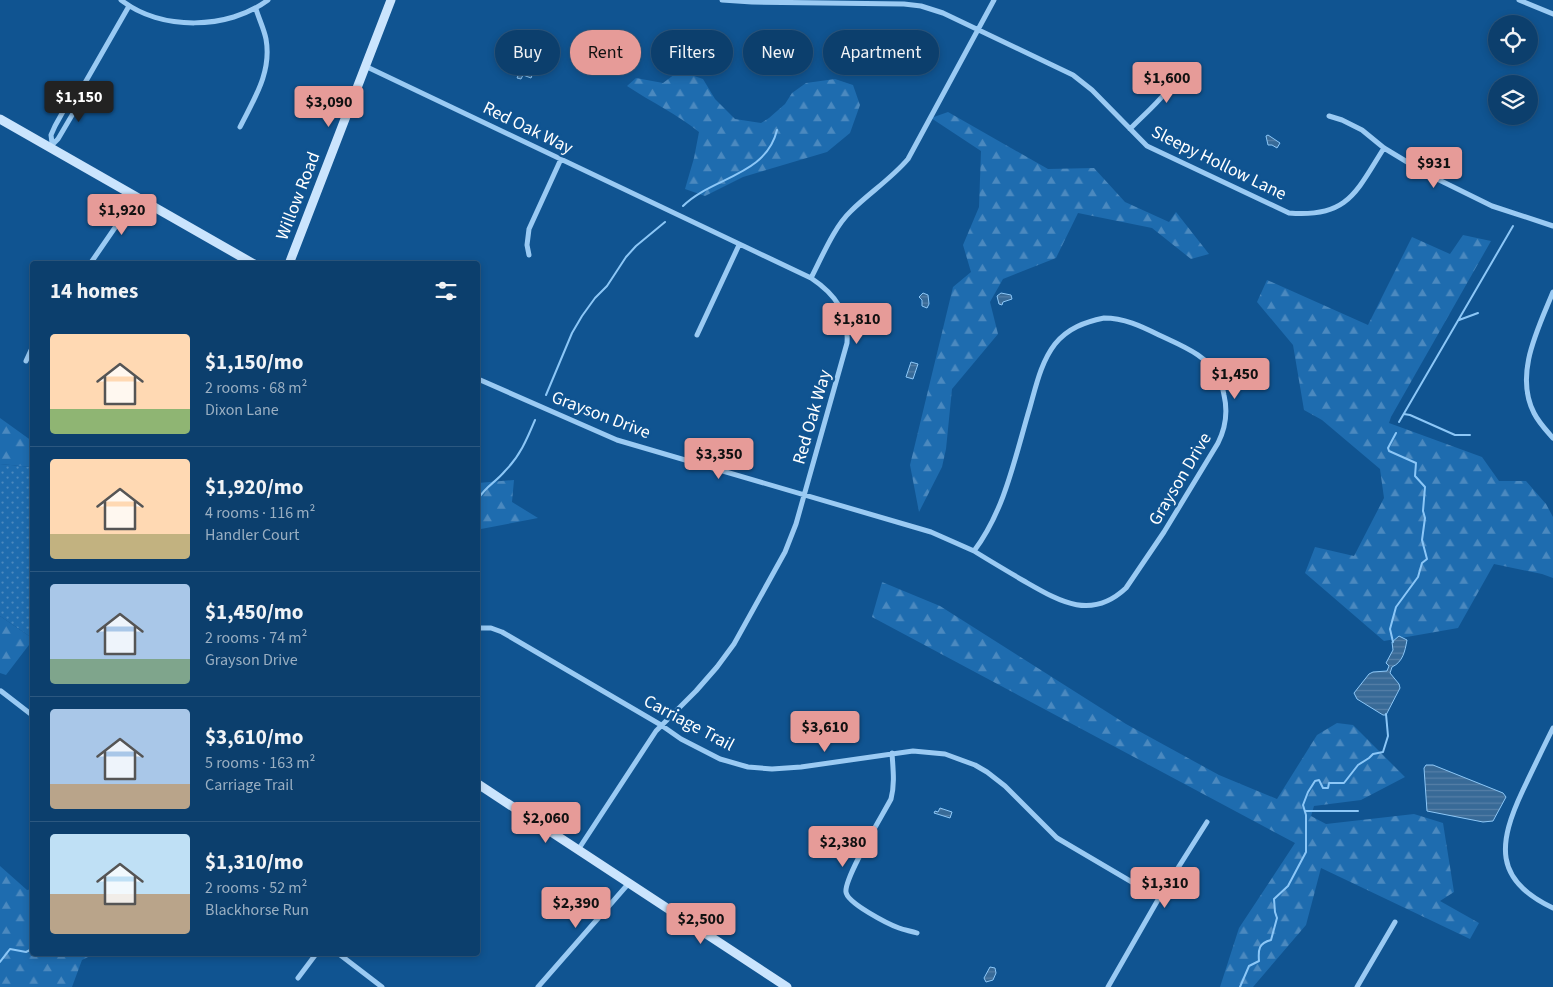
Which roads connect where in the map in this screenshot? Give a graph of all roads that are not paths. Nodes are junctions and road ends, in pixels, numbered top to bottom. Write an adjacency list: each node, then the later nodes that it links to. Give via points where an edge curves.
1 (121, 0): 8 (street)
2 (268, 0): 9 (street)
3 (391, 0): 12 (street, Willow Road)
4 (722, 0): 7 (street, Sleepy Hollow Lane)
5 (994, 0): 11 (street)
6 (1519, 0): 10 (street)
7 (826, 1): 11 (street, Sleepy Hollow Lane, via 921,6)
8 (129, 6): 9 (street, via 158,18 185,22 235,17); 14 (street)
9 (256, 9): 17 (street, via 267,40 267,63 263,82)
10 (1553, 14)
11 (979, 30): 18 (street, Sleepy Hollow Lane, via 1073,75); 29 (street, via 908,159 840,224)
12 (365, 66): 21 (street, Red Oak Way); 28 (street, Willow Road)
13 (1179, 66): 18 (street, via 1171,86)
14 (82, 88): 19 (street, via 78,105); 19 (street, via 62,113 51,135)
15 (1329, 116): 20 (street, via 1362,130)
16 (0, 119): 19 (street)
17 (240, 127)
18 (1130, 129): 20 (street, Sleepy Hollow Lane, via 1156,150 1289,213 1322,213 1345,203 1355,194)
19 (51, 145): 22 (street)
20 (1384, 148): 23 (street, via 1427,174 1492,206)
21 (561, 159): 24 (street, Red Oak Way); 25 (street, via 529,229)
22 (136, 197): 26 (street); 27 (street)
23 (1553, 226)
24 (739, 245): 29 (street, Red Oak Way); 31 (street)
25 (529, 255)
26 (92, 261)
27 (249, 261)
28 (290, 261)
29 (811, 278): 36 (street, Red Oak Way, via 838,302 848,336)
30 (1553, 292): 35 (street, via 1530,352 1526,379 1534,414)
31 (697, 334)
32 (30, 352): 33 (street)
33 (26, 361)
34 (480, 380): 36 (street, Grayson Drive, via 617,440)
35 (1553, 438)
36 (804, 494): 37 (street, Grayson Drive, via 932,532); 41 (street, Red Oak Way, via 785,552 734,644 718,667)
37 (974, 551): 37 (street, Grayson Drive, via 1066,603 1100,604 1120,593 1164,532 1222,435 1226,405 1220,380 1214,371 1192,351 1132,322 1104,318 1065,334 1040,373 1004,496)
38 (480, 628): 41 (street, Carriage Trail, via 502,632)
39 (1, 691): 40 (street)
40 (30, 713)
41 (661, 724): 43 (street, Carriage Trail, via 720,759 748,767 801,767); 46 (street, Red Oak Way)
42 (1553, 728): 49 (street, via 1512,813 1505,852 1516,882)
43 (892, 753): 48 (street, Carriage Trail, via 935,752 976,765 1005,786 1057,838); 51 (street, via 894,790 891,800 853,870 846,892 850,900 884,922)
44 (480, 785): 46 (street)
45 (1207, 822): 48 (street)
46 (578, 850): 47 (street)
47 (628, 883): 56 (street); 57 (street)
48 (1160, 898): 58 (street)
49 (1553, 908)
50 (1395, 922): 59 (street)
51 (917, 933)
52 (314, 956): 54 (street)
53 (342, 956): 55 (street)
54 (298, 978)
55 (382, 987)
56 (538, 987)
57 (787, 987)
58 (1108, 987)
59 (1357, 987)

